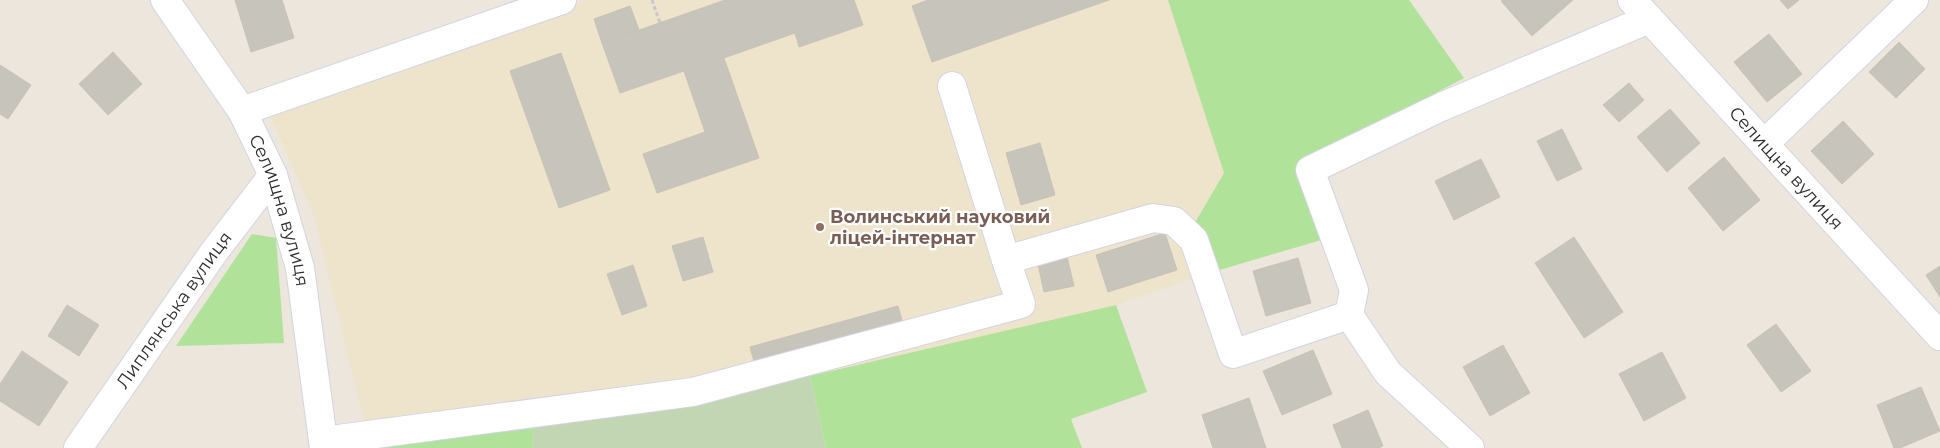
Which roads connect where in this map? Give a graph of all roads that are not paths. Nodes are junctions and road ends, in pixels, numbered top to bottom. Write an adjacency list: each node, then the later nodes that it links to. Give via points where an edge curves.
1 (165, 0): 6 (street, Селищна вулиця)
2 (562, 0): 6 (street)
3 (1914, 0): 7 (street)
4 (1640, 9): 7 (street, Селищна вулиця); 10 (street, via 1310,170 1354,290)
5 (952, 86): 9 (street)
6 (242, 111): 8 (street, Селищна вулиця)
7 (1764, 144): 11 (street, Селищна вулиця)
8 (273, 175): 12 (street, Селищна вулиця, via 300,268); 13 (street, Липлянська вулиця, via 214,252)
9 (1006, 260): 10 (street, via 1153,218 1174,221 1194,240 1233,354); 12 (street, via 1021,304 693,392)
10 (1349, 315): 14 (street, via 1388,373)
11 (1940, 336)
12 (323, 444)
13 (78, 448)
14 (1470, 448)

